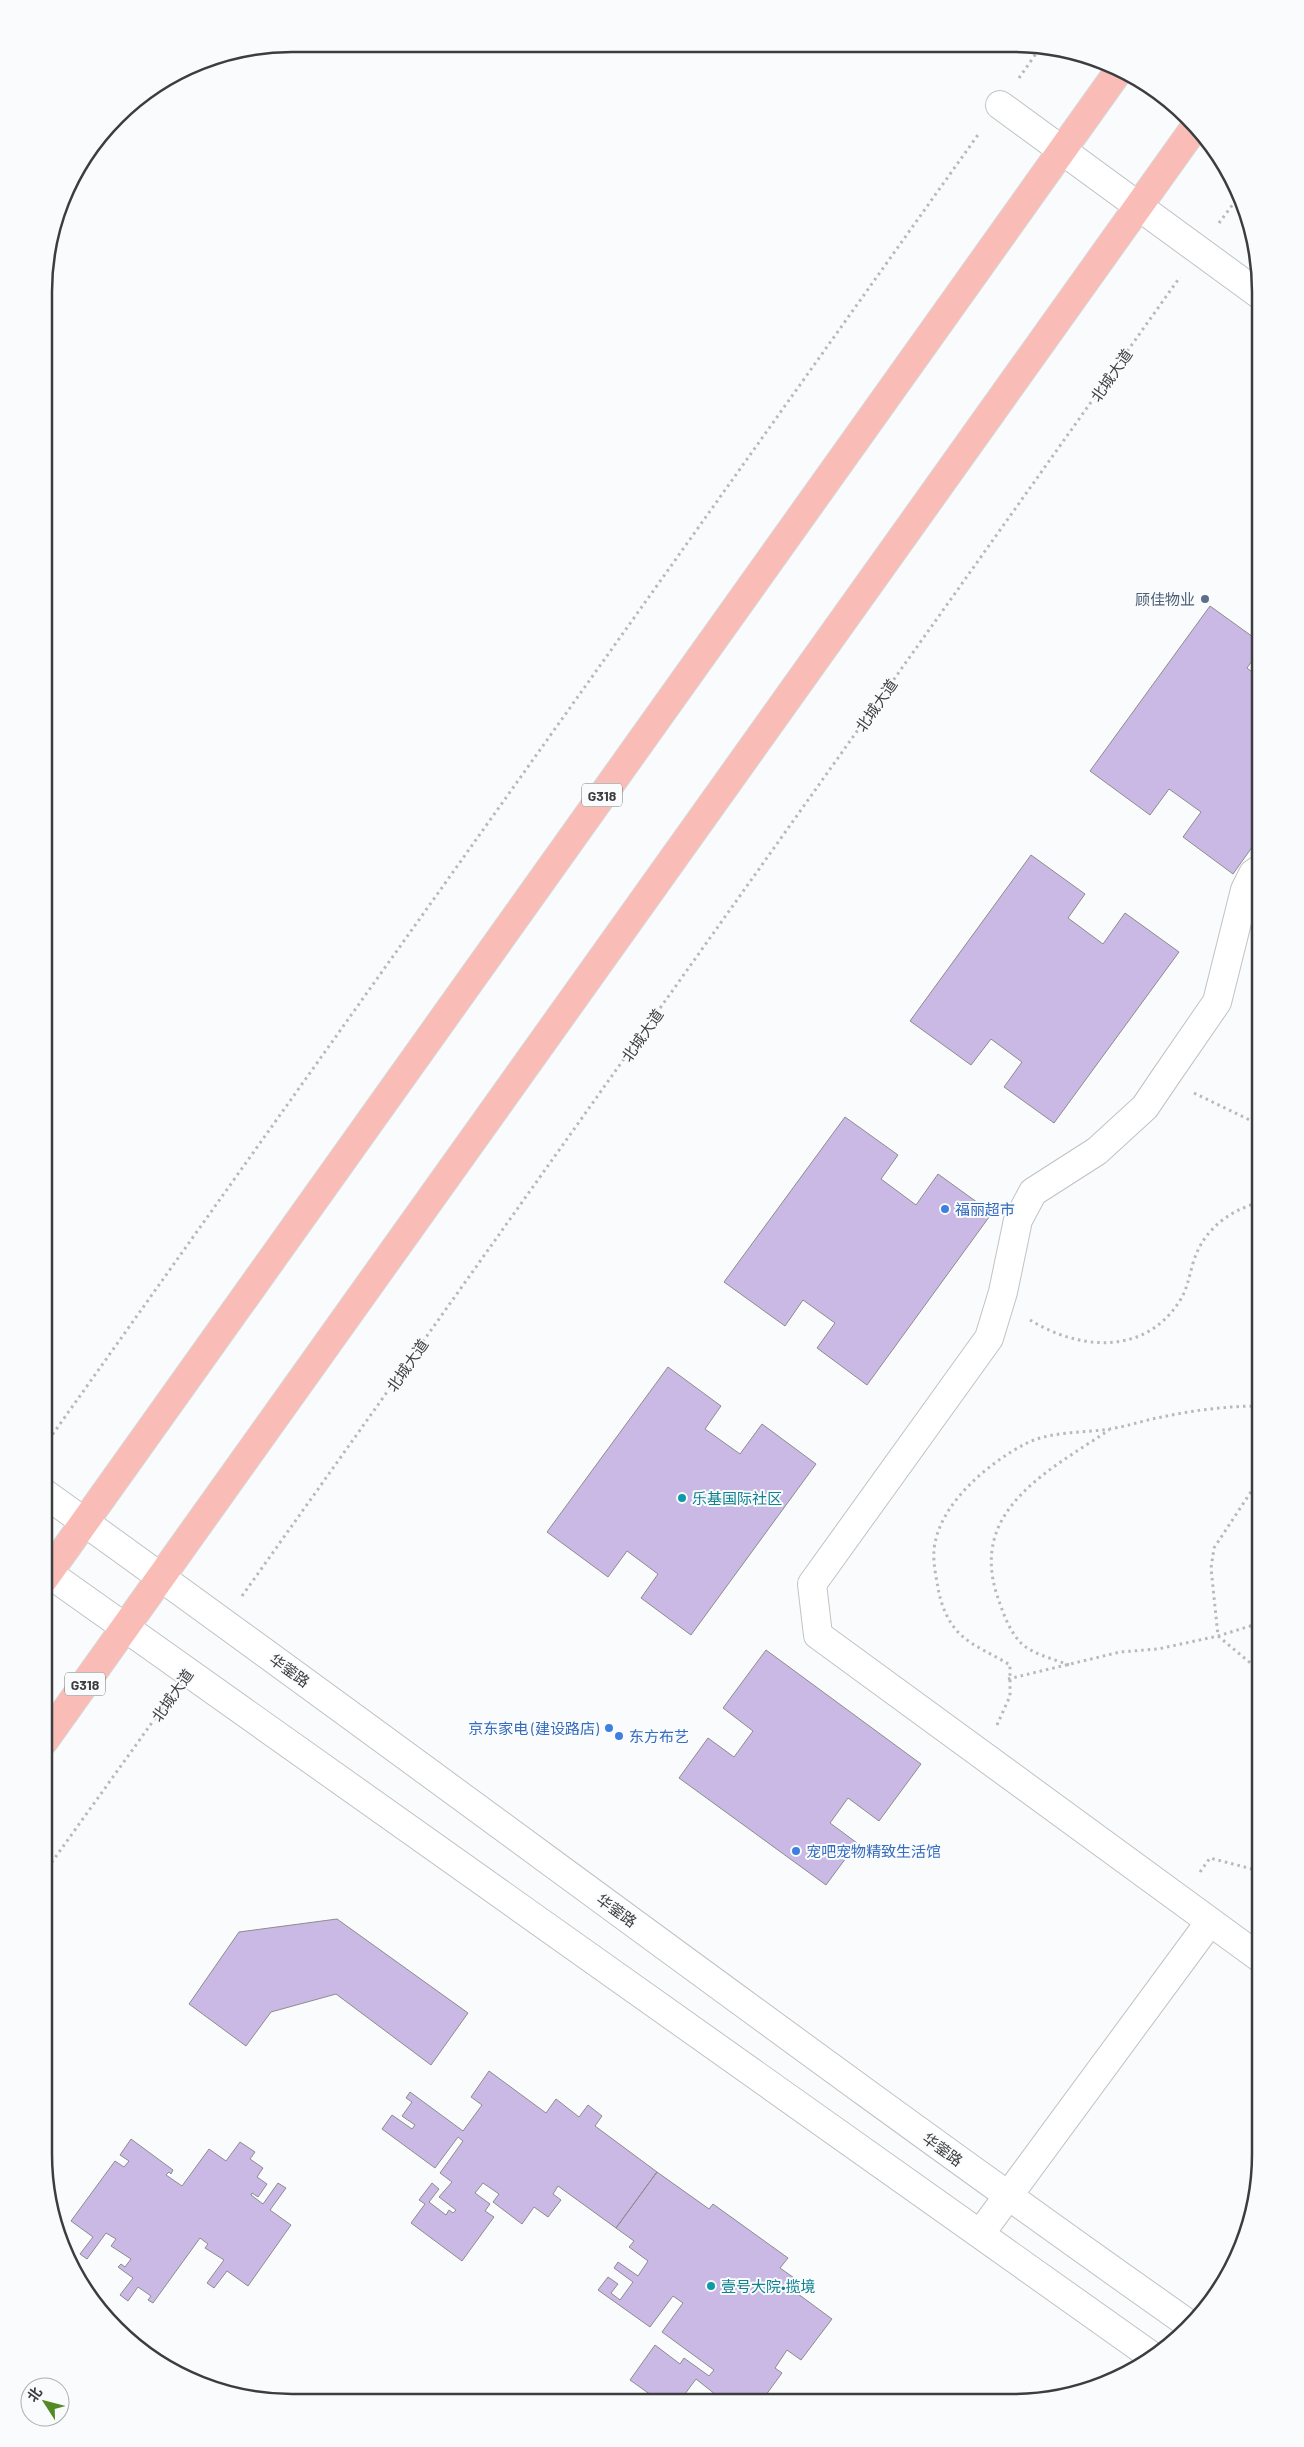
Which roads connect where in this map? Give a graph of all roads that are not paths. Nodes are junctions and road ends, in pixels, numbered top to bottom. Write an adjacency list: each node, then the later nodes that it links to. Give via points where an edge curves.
1 (1115, 76): 4 (highway, G318)
2 (1000, 104): 4 (street)
3 (1191, 133): 5 (highway, G318)
4 (1062, 150): 5 (street); 9 (highway, G318)
5 (1138, 205): 6 (street); 11 (highway, G318)
6 (1252, 288)
7 (1252, 876): 15 (street, via 1245,890 1217,1002 1145,1107 1097,1151 1033,1192 1018,1220 1003,1292 989,1338 812,1584 818,1635)
8 (52, 1499): 9 (street, 华蓥路)
9 (85, 1522): 10 (highway, G318); 11 (street, 华蓥路)
10 (52, 1566)
11 (162, 1577): 13 (highway, G318); 17 (street, 华蓥路)
12 (52, 1578): 13 (street)
13 (126, 1627): 14 (highway, G318); 18 (street)
14 (52, 1730)
15 (1209, 1923): 16 (street); 17 (street)
16 (1252, 1953)
17 (1007, 2196): 18 (street); 19 (street, 华蓥路)
18 (980, 2234): 20 (street)
19 (1184, 2321)
20 (1147, 2353)

